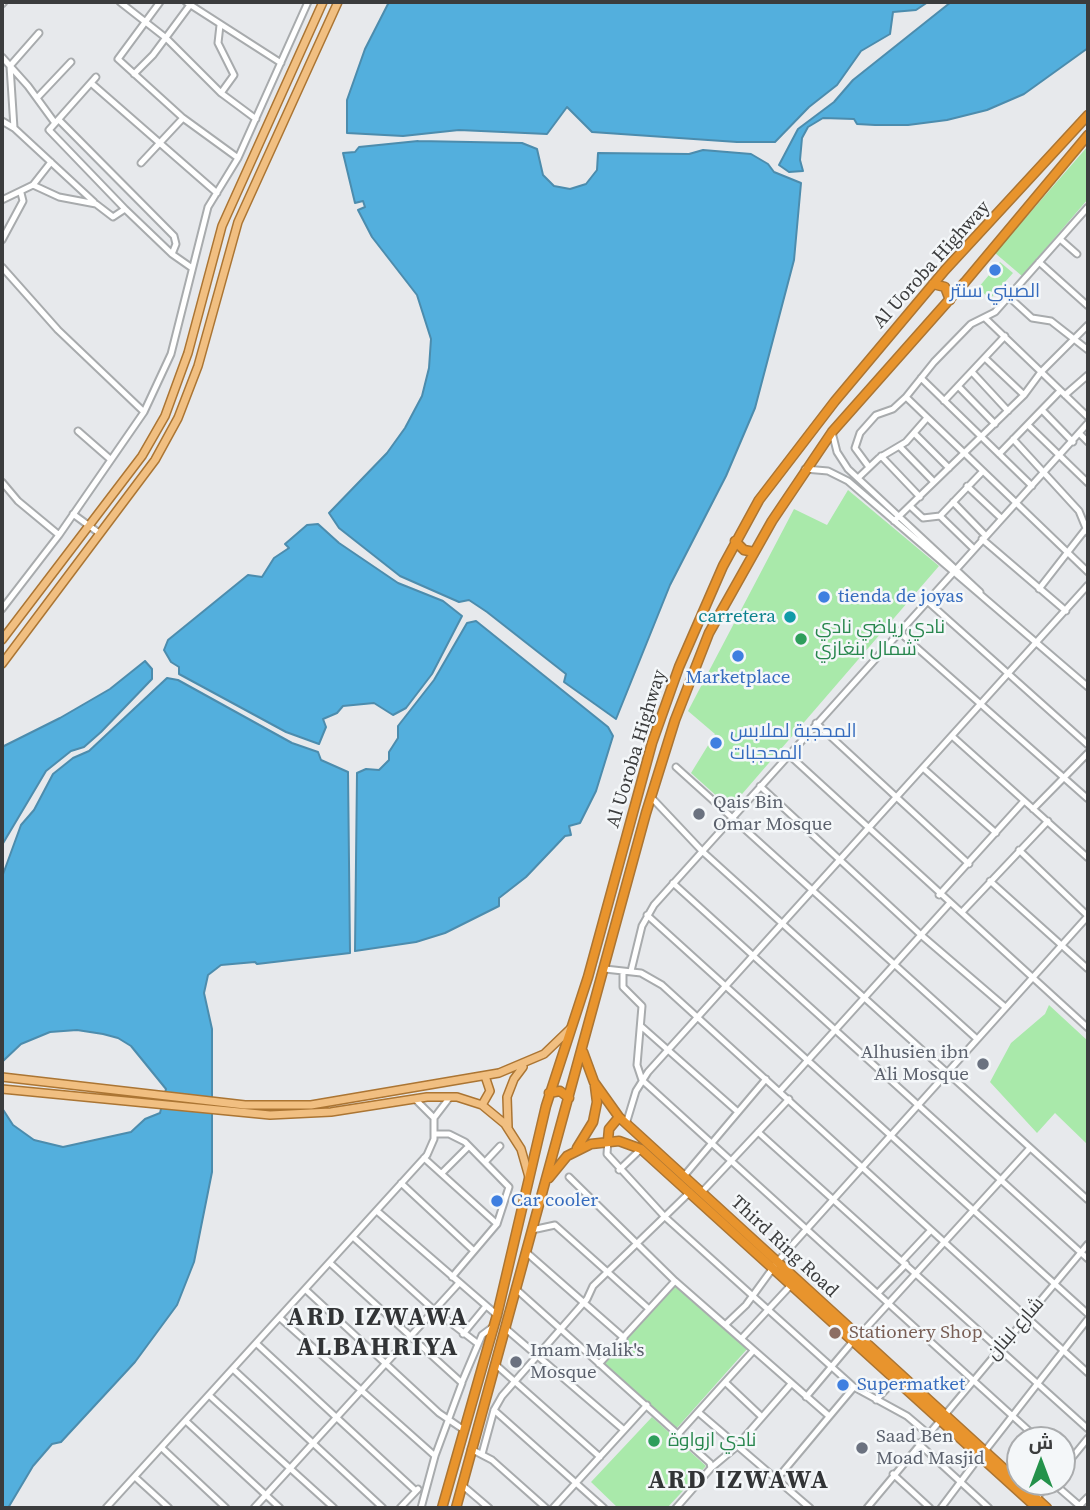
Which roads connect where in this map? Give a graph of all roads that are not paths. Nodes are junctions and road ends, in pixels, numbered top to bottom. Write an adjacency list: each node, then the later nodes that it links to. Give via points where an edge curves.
1 (120, 2): 7 (street)
2 (160, 2): 7 (street)
3 (308, 2): 15 (street)
4 (323, 2): 11 (main road)
5 (338, 2): 12 (main road)
6 (188, 3): 8 (street); 10 (street)
7 (146, 22): 10 (street); 17 (street, via 118,57)
8 (220, 25): 15 (street); 22 (street, via 218,43 234,75)
9 (38, 33): 16 (street)
10 (166, 38): 17 (street); 22 (street)
11 (304, 45): 12 (main road); 20 (main road)
12 (315, 51): 21 (main road)
13 (2, 57): 16 (street)
14 (71, 62): 23 (street)
15 (281, 63): 26 (street)
16 (10, 66): 23 (street); 29 (street)
17 (134, 74): 25 (street)
18 (96, 77): 19 (street)
19 (91, 83): 28 (street); 31 (street)
20 (288, 83): 21 (main road); 109 (main road, via 222,226 185,363 165,416 142,456)
21 (299, 88): 111 (main road, via 238,222 183,408 155,460)
22 (221, 93): 26 (street)
23 (37, 98): 28 (street)
24 (1088, 114): 49 (highway, Al Uoroba Highway)
25 (183, 118): 31 (street); 32 (street)
26 (257, 120): 32 (street)
27 (2, 121): 29 (street)
28 (57, 122): 41 (street, via 49,131); 44 (street, via 174,236)
29 (14, 128): 33 (street)
30 (1088, 135): 51 (highway, Al Uoroba Highway)
31 (159, 145): 34 (street); 37 (street)
32 (238, 158): 37 (street)
33 (51, 162): 35 (street); 39 (street)
34 (141, 163)
35 (33, 185): 36 (street); 39 (street, via 59,197)
36 (21, 193): 38 (street); 43 (street, via 23,201)
37 (217, 193): 48 (street, via 204,218)
38 (2, 200)
39 (96, 204): 41 (street, via 113,217)
40 (1088, 207): 42 (street)
41 (125, 209): 44 (street)
42 (1060, 239): 45 (street); 46 (street)
43 (2, 240)
44 (172, 254): 48 (street)
45 (1077, 254)
46 (1039, 262): 50 (street); 52 (street)
47 (2, 267): 70 (street, via 58,330)
48 (192, 268): 70 (street, via 171,354)
49 (933, 284): 51 (highway, via 944,286); 114 (highway, Al Uoroba Highway, via 801,444)
50 (1009, 297): 53 (street); 56 (street, via 1032,318 1051,321)
51 (950, 300): 77 (highway, Al Uoroba Highway)
52 (1088, 306)
53 (985, 318): 55 (street); 62 (street, via 971,324)
54 (1088, 325): 56 (street)
55 (1005, 336): 58 (street); 60 (street)
56 (1074, 340): 57 (street); 60 (street)
57 (1088, 350)
58 (985, 358): 59 (street); 65 (street)
59 (972, 372): 63 (street); 69 (street)
60 (1041, 372): 64 (street); 65 (street)
61 (1088, 375): 64 (street)
62 (921, 378): 66 (street); 67 (street)
63 (958, 386): 67 (street); 74 (street)
64 (1063, 393): 68 (street); 71 (street)
65 (1024, 395): 69 (street)
66 (906, 397): 72 (street); 90 (street, via 876,415 858,435 856,452)
67 (944, 401): 80 (street)
68 (1042, 410): 75 (street); 82 (street)
69 (1008, 411): 74 (street)
70 (144, 412): 89 (street)
71 (1088, 417)
72 (927, 418): 78 (street); 85 (street)
73 (1088, 423): 79 (street)
74 (995, 424): 80 (street)
75 (1028, 425): 81 (street); 88 (street)
76 (78, 431): 89 (street)
77 (832, 432): 92 (highway, Al Uoroba Highway); 95 (street, via 841,458)
78 (914, 433): 84 (street); 91 (street)
79 (1080, 434): 82 (street); 83 (street)
80 (981, 437): 85 (street); 86 (street)
81 (1013, 439): 86 (street); 94 (street)
82 (1073, 442): 88 (street)
83 (1088, 442)
84 (900, 447): 87 (street); 97 (street)
85 (965, 453): 91 (street); 93 (street)
86 (999, 454): 100 (street)
87 (881, 456): 90 (street); 101 (street)
88 (1060, 456): 94 (street); 98 (street)
89 (110, 459): 105 (street)
90 (869, 467): 95 (street)
91 (949, 468): 97 (street)
92 (805, 469): 108 (street, via 822,469 843,477); 116 (highway, Al Uoroba Highway)
93 (983, 471): 99 (street); 103 (street)
94 (1045, 472): 100 (street); 110 (street, via 1082,515)
95 (858, 478): 108 (street)
96 (2, 482): 112 (street)
97 (934, 482): 101 (street)
98 (1088, 483)
99 (967, 486): 102 (street); 107 (street)
100 (1032, 486): 103 (street)
101 (920, 497): 104 (street)
102 (953, 502): 106 (street); 113 (street)
103 (1015, 503): 107 (street); 117 (street)
104 (910, 506): 106 (street, via 923,517); 108 (street)
105 (73, 514): 109 (street); 112 (street)
106 (940, 516): 115 (street)
107 (1001, 518): 113 (street)
108 (897, 519): 118 (street); 119 (street)
109 (88, 526): 111 (street); 128 (main road)
110 (1087, 531): 117 (street)
111 (99, 533): 130 (main road)
112 (59, 535): 125 (street)
113 (984, 537): 115 (street); 123 (street)
114 (735, 541): 116 (highway, via 741,549); 181 (highway, Al Uoroba Highway, via 658,724)
115 (973, 548): 119 (street)
116 (754, 552): 143 (highway, Al Uoroba Highway, via 700,655)
117 (1067, 553): 120 (street); 123 (street)
118 (939, 560): 119 (street); 121 (street)
119 (953, 569): 121 (street); 129 (street)
120 (1088, 572)
121 (943, 581): 124 (street)
122 (1088, 585): 126 (street)
123 (1039, 589): 126 (street)
124 (926, 600): 127 (street); 131 (street)
125 (2, 609)
126 (1066, 611): 129 (street)
127 (898, 631): 133 (street); 134 (street)
128 (2, 640)
129 (1037, 643): 131 (street); 132 (street)
130 (2, 664)
131 (1009, 674): 133 (street); 136 (street)
132 (1087, 687)
133 (981, 704): 135 (street); 141 (street)
134 (816, 723): 138 (street); 144 (street)
135 (953, 736): 140 (street); 146 (street)
136 (1088, 745)
137 (1088, 752): 141 (street)
138 (788, 754): 142 (street); 152 (street)
139 (676, 767): 150 (street)
140 (923, 768): 144 (street); 153 (street)
141 (1063, 777): 145 (street); 147 (street)
142 (760, 786): 150 (street); 157 (street)
143 (651, 797): 148 (highway, Al Uoroba Highway); 149 (street)
144 (896, 797): 152 (street); 158 (street)
145 (1088, 799)
146 (1024, 801): 147 (street); 153 (street)
147 (1033, 809): 151 (street)
148 (646, 813): 149 (street); 172 (highway, Al Uoroba Highway)
149 (664, 813): 155 (street)
150 (732, 817): 155 (street); 161 (street)
151 (1048, 821): 154 (street); 156 (street)
152 (867, 829): 157 (street); 162 (street)
153 (996, 833): 158 (street)
154 (1019, 849): 159 (street); 166 (street)
155 (702, 851): 160 (street); 167 (street)
156 (1088, 858)
157 (839, 860): 161 (street); 168 (street)
158 (968, 864): 162 (street)
159 (990, 881): 164 (street); 169 (street)
160 (673, 883): 165 (street); 170 (street)
161 (812, 890): 167 (street); 171 (street)
162 (939, 895): 163 (street)
163 (949, 904): 164 (street); 168 (street)
164 (961, 912): 176 (street)
165 (647, 915): 175 (street); 177 (street)
166 (1088, 916): 169 (street)
167 (782, 923): 170 (street); 178 (street)
168 (921, 935): 171 (street); 179 (street)
169 (1062, 944): 173 (street); 176 (street)
170 (753, 956): 177 (street); 184 (street)
171 (896, 966): 178 (street); 185 (street)
172 (604, 969): 174 (street); 187 (highway, Al Uoroba Highway)
173 (1088, 969)
174 (622, 971): 175 (street); 182 (street, via 623,987 641,1002)
175 (631, 971): 180 (street, via 654,979)
176 (1033, 976): 179 (street); 183 (street)
177 (725, 987): 180 (street); 188 (street)
178 (865, 999): 184 (street); 190 (street)
179 (1005, 1007): 185 (street)
180 (698, 1017): 186 (street); 193 (street)
181 (572, 1026): 189 (main road, via 552,1048); 198 (highway, Al Uoroba Highway)
182 (642, 1027): 186 (street); 194 (street, via 637,1065)
183 (1088, 1028)
184 (836, 1031): 188 (street); 204 (street)
185 (977, 1039): 190 (street)
186 (668, 1049): 194 (street); 205 (street)
187 (583, 1050): 195 (highway, Third Ring Road); 200 (highway, Al Uoroba Highway)
188 (808, 1062): 197 (street); 212 (street)
189 (527, 1064): 191 (main road); 209 (main road, via 507,1097)
190 (947, 1072): 204 (street); 217 (street)
191 (485, 1076): 192 (main road, via 329,1103 278,1106); 203 (main road, via 490,1091)
192 (2, 1077)
193 (766, 1079): 197 (street); 205 (street)
194 (642, 1080): 208 (street); 214 (street)
195 (594, 1082): 206 (highway, Third Ring Road); 219 (highway, via 593,1122)
196 (2, 1089): 201 (main road, via 300,1115)
197 (780, 1091): 202 (street)
198 (550, 1093): 200 (highway, via 560,1091); 230 (highway, Al Uoroba Highway)
199 (451, 1097): 201 (main road); 203 (main road); 207 (street)
200 (569, 1098): 231 (highway, Al Uoroba Highway)
201 (415, 1099): 207 (street)
202 (789, 1099): 210 (street); 223 (street)
203 (482, 1105): 209 (main road)
204 (918, 1106): 212 (street); 228 (street)
205 (738, 1112): 214 (street)
206 (619, 1117): 208 (highway, Third Ring Road); 213 (highway, via 609,1129)
207 (434, 1118): 211 (street)
208 (626, 1124): 226 (highway, Third Ring Road)
209 (509, 1129): 230 (main road, via 524,1156)
210 (758, 1132): 221 (street); 234 (street)
211 (435, 1134): 215 (street, via 449,1134); 220 (street)
212 (890, 1135): 223 (street); 237 (street)
213 (608, 1140): 218 (highway, Third Ring Road); 219 (highway); 224 (street, via 607,1154)
214 (711, 1144): 221 (street); 226 (street)
215 (469, 1146): 222 (street); 225 (street)
216 (500, 1146): 222 (street)
217 (1030, 1148): 228 (street); 235 (street)
218 (640, 1149): 224 (street); 232 (highway, Third Ring Road)
219 (575, 1150): 231 (highway)
220 (424, 1158): 225 (street); 229 (street)
221 (732, 1160): 233 (street); 241 (street)
222 (486, 1161): 239 (street, via 509,1187)
223 (862, 1167): 234 (street); 242 (street)
224 (620, 1170): 238 (street)
225 (442, 1173): 239 (street)
226 (684, 1176): 233 (highway, Third Ring Road)
227 (569, 1177): 246 (street)
228 (1001, 1181): 237 (street); 249 (street)
229 (401, 1184): 236 (street); 247 (street)
230 (530, 1185): 271 (highway, Al Uoroba Highway)
231 (544, 1186): 240 (highway, Al Uoroba Highway)
232 (690, 1191): 238 (street); 253 (highway, Third Ring Road)
233 (702, 1192): 253 (highway, Third Ring Road)
234 (834, 1199): 241 (street); 252 (street)
235 (1088, 1200)
236 (377, 1211): 243 (street); 256 (street)
237 (973, 1212): 244 (street); 259 (street)
238 (666, 1217): 246 (street); 264 (street)
239 (498, 1224): 247 (street)
240 (532, 1230): 248 (highway, Al Uoroba Highway); 254 (street, via 555,1225)
241 (807, 1230): 253 (street); 263 (street)
242 (931, 1230): 244 (street); 252 (street)
243 (353, 1237): 251 (street); 270 (street)
244 (945, 1242): 255 (street); 273 (street)
245 (1088, 1244): 249 (street, شارع لبنان)
246 (638, 1245): 254 (street); 257 (street)
247 (474, 1251): 256 (street)
248 (526, 1252): 261 (highway, Al Uoroba Highway); 265 (street)
249 (1081, 1252): 250 (street); 259 (street, شارع لبنان)
250 (1088, 1259)
251 (330, 1263): 262 (street); 280 (street)
252 (904, 1263): 255 (street); 263 (street)
253 (775, 1264): 260 (highway, Third Ring Road); 264 (street); 283 (highway, Third Ring Road)
254 (608, 1272): 265 (street); 268 (street)
255 (916, 1274): 266 (street); 286 (street)
256 (452, 1277): 258 (street)
257 (676, 1281): 268 (street); 275 (street)
258 (459, 1283): 267 (street); 270 (street)
259 (1055, 1283): 272 (street); 273 (street, شارع لبنان)
260 (792, 1284): 269 (street); 283 (highway, Third Ring Road)
261 (516, 1289): 277 (highway, Al Uoroba Highway); 278 (street)
262 (306, 1290): 274 (street); 290 (street)
263 (878, 1293): 266 (street)
264 (751, 1294): 269 (street); 275 (street, via 746,1306)
265 (584, 1302): 278 (street); 281 (street)
266 (889, 1303): 283 (street); 298 (street)
267 (486, 1306): 271 (street); 279 (street)
268 (649, 1309): 281 (street)
269 (768, 1309): 282 (street); 293 (street)
270 (434, 1310): 279 (street); 280 (street)
271 (497, 1315): 276 (highway, Al Uoroba Highway)
272 (1088, 1316): 288 (street)
273 (1027, 1317): 286 (street, شارع لبنان); 288 (street)
274 (280, 1318): 285 (street); 304 (street)
275 (725, 1325): 282 (street)
276 (494, 1326): 284 (street); 320 (highway, Al Uoroba Highway)
277 (505, 1328): 289 (street); 291 (highway, Al Uoroba Highway)
278 (560, 1329): 289 (street); 292 (street)
279 (463, 1334): 284 (street)
280 (411, 1336): 290 (street); 300 (street)
281 (624, 1338): 292 (street)
282 (741, 1339): 287 (street)
283 (856, 1339): 293 (street); 296 (highway, Third Ring Road); 313 (highway, Third Ring Road)
284 (478, 1343): 300 (street)
285 (257, 1344): 294 (street); 314 (street)
286 (998, 1348): 298 (street, شارع لبنان); 302 (street)
287 (754, 1350): 299 (street); 301 (street)
288 (1063, 1350): 295 (street); 302 (street)
289 (537, 1356): 297 (street); 321 (street)
290 (386, 1363): 304 (street); 316 (street)
291 (495, 1364): 297 (street); 329 (highway, Al Uoroba Highway)
292 (599, 1364): 308 (street)
293 (832, 1367): 303 (street); 306 (street)
294 (234, 1370): 305 (street); 325 (street)
295 (1088, 1373)
296 (896, 1379): 307 (street); 313 (highway, Third Ring Road)
297 (514, 1381): 309 (street); 334 (street)
298 (973, 1381): 311 (street); 313 (street, شارع لبنان)
299 (725, 1382): 310 (street); 315 (street)
300 (462, 1383): 316 (street)
301 (791, 1384): 306 (street); 315 (street)
302 (1037, 1384): 311 (street); 319 (street)
303 (854, 1387): 307 (street); 312 (street)
304 (360, 1391): 314 (street); 333 (street)
305 (209, 1396): 317 (street); 336 (street)
306 (806, 1397): 312 (street)
307 (876, 1400): 323 (street)
308 (647, 1405): 321 (street); 322 (street)
309 (494, 1410): 331 (street); 341 (street)
310 (698, 1412): 322 (street); 327 (street)
311 (1012, 1415): 318 (street); 332 (street)
312 (829, 1416): 339 (street)
313 (942, 1416): 323 (street, شارع لبنان); 332 (highway, Third Ring Road)
314 (337, 1417): 325 (street); 344 (street)
315 (762, 1417): 327 (street)
316 (447, 1420): 320 (street); 333 (street)
317 (187, 1422): 328 (street); 345 (street)
318 (1024, 1426)
319 (1088, 1429)
320 (464, 1430): 360 (highway, Al Uoroba Highway)
321 (624, 1430): 334 (street)
322 (679, 1433): 335 (street)
323 (927, 1433): 326 (street, شارع لبنان)
324 (1088, 1438): 330 (street)
325 (313, 1443): 336 (street); 357 (street)
326 (918, 1443): 337 (street, شارع لبنان); 340 (street)
327 (736, 1447): 335 (street); 339 (street)
328 (163, 1448): 338 (street); 353 (street)
329 (471, 1449): 331 (street); 342 (highway, Al Uoroba Highway)
330 (1076, 1452)
331 (482, 1454): 363 (street)
332 (982, 1454): 340 (street); 347 (highway, Third Ring Road); 372 (highway, Third Ring Road)
333 (435, 1456): 343 (street)
334 (600, 1457): 341 (street)
335 (711, 1468): 366 (street)
336 (290, 1469): 345 (street); 356 (street)
337 (893, 1474): 368 (street, شارع لبنان); 369 (street)
338 (135, 1477): 348 (street); 352 (street)
339 (776, 1480): 367 (street)
340 (960, 1482): 370 (street); 371 (street)
341 (576, 1483): 364 (street); 365 (street)
342 (462, 1485): 361 (highway, Al Uoroba Highway); 362 (street)
343 (425, 1489): 344 (street); 359 (street)
344 (416, 1490): 358 (street)
345 (266, 1496): 354 (street); 355 (street)
346 (1088, 1497): 349 (street)
347 (1037, 1498): 373 (highway, Third Ring Road)
348 (111, 1503): 350 (street); 351 (street)
349 (1080, 1507)
350 (106, 1508)
351 (117, 1508)
352 (169, 1508)
353 (226, 1508)
354 (254, 1508)
355 (280, 1508)
356 (334, 1508)
357 (383, 1508)
358 (400, 1508)
359 (421, 1508)
360 (442, 1508)
361 (456, 1508)
362 (489, 1508)
363 (546, 1508)
364 (553, 1508)
365 (604, 1508)
366 (676, 1508)
367 (810, 1508)
368 (867, 1508)
369 (930, 1508)
370 (941, 1508)
371 (989, 1508)
372 (1037, 1508)
373 (1047, 1508)

